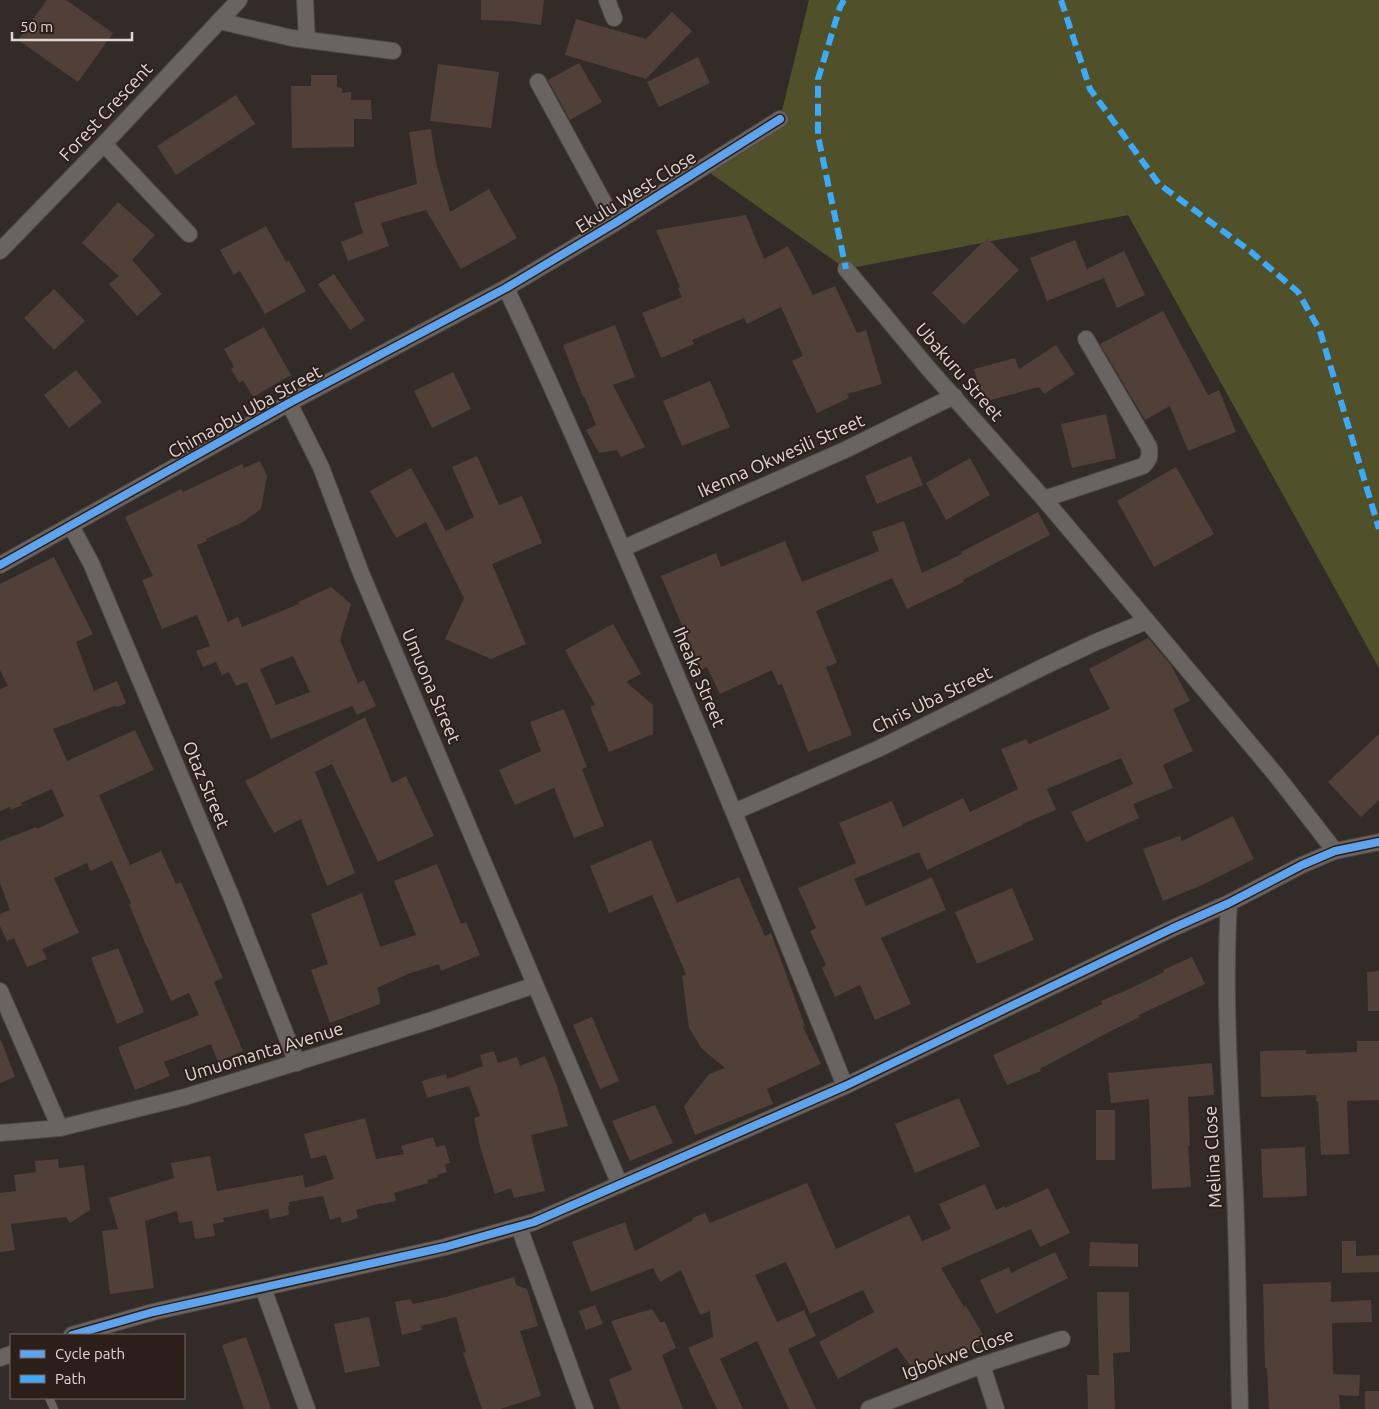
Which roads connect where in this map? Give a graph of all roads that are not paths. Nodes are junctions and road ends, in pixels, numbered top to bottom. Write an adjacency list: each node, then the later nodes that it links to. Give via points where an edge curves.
1 (239, 0): 5 (street, Forest Crescent)
2 (305, 0): 6 (street)
3 (607, 0): 4 (street)
4 (614, 18)
5 (219, 21): 6 (street); 10 (street, Forest Crescent)
6 (307, 40): 7 (street)
7 (393, 51)
8 (538, 82): 11 (street)
9 (780, 119): 11 (street, Ekulu West Close)
10 (104, 144): 12 (street); 13 (street, Forest Crescent)
11 (615, 224): 15 (street, Ekulu West Close)
12 (189, 234)
13 (0, 250)
14 (846, 269): 17 (street, Ubakuru Street)
15 (506, 288): 18 (street, Chimaobu Uba Street); 21 (street, Iheaka Street)
16 (1086, 340): 19 (street, via 1150,455 1143,466)
17 (954, 396): 19 (street, Ubakuru Street); 21 (street, Ikenna Okwesili Street, via 847,449)
18 (289, 404): 20 (street, Chimaobu Uba Street); 28 (street, Umuona Street, via 320,467 361,573)
19 (1044, 499): 23 (street, Ubakuru Street)
20 (71, 526): 22 (street, Chimaobu Uba Street); 30 (street, Otaz Street, via 91,563 231,896)
21 (624, 548): 24 (street, Iheaka Street)
22 (0, 565)
23 (1147, 621): 24 (street, Chris Uba Street, via 1042,666 878,749); 26 (street, Ubakuru Street)
24 (734, 812): 31 (street, Iheaka Street)
25 (1379, 842): 26 (street)
26 (1336, 851): 27 (street)
27 (1229, 903): 31 (street); 44 (street, Melina Close, via 1226,1030 1235,1196)
28 (534, 985): 30 (street, Umuomanta Avenue); 34 (street, Umuona Street)
29 (0, 991): 32 (street)
30 (297, 1063): 32 (street, Umuomanta Avenue, via 185,1097)
31 (846, 1086): 34 (street)
32 (60, 1128): 33 (street, Umuomanta Avenue)
33 (0, 1133)
34 (620, 1185): 35 (street)
35 (519, 1227): 36 (street); 41 (street)
36 (263, 1288): 37 (street, via 153,1312); 40 (street)
37 (76, 1334)
38 (1062, 1339): 39 (street, Igbokwe Close)
39 (982, 1365): 42 (street, Igbokwe Close); 43 (street)
40 (307, 1409)
41 (585, 1409)
42 (869, 1409)
43 (996, 1409)
44 (1240, 1409)

